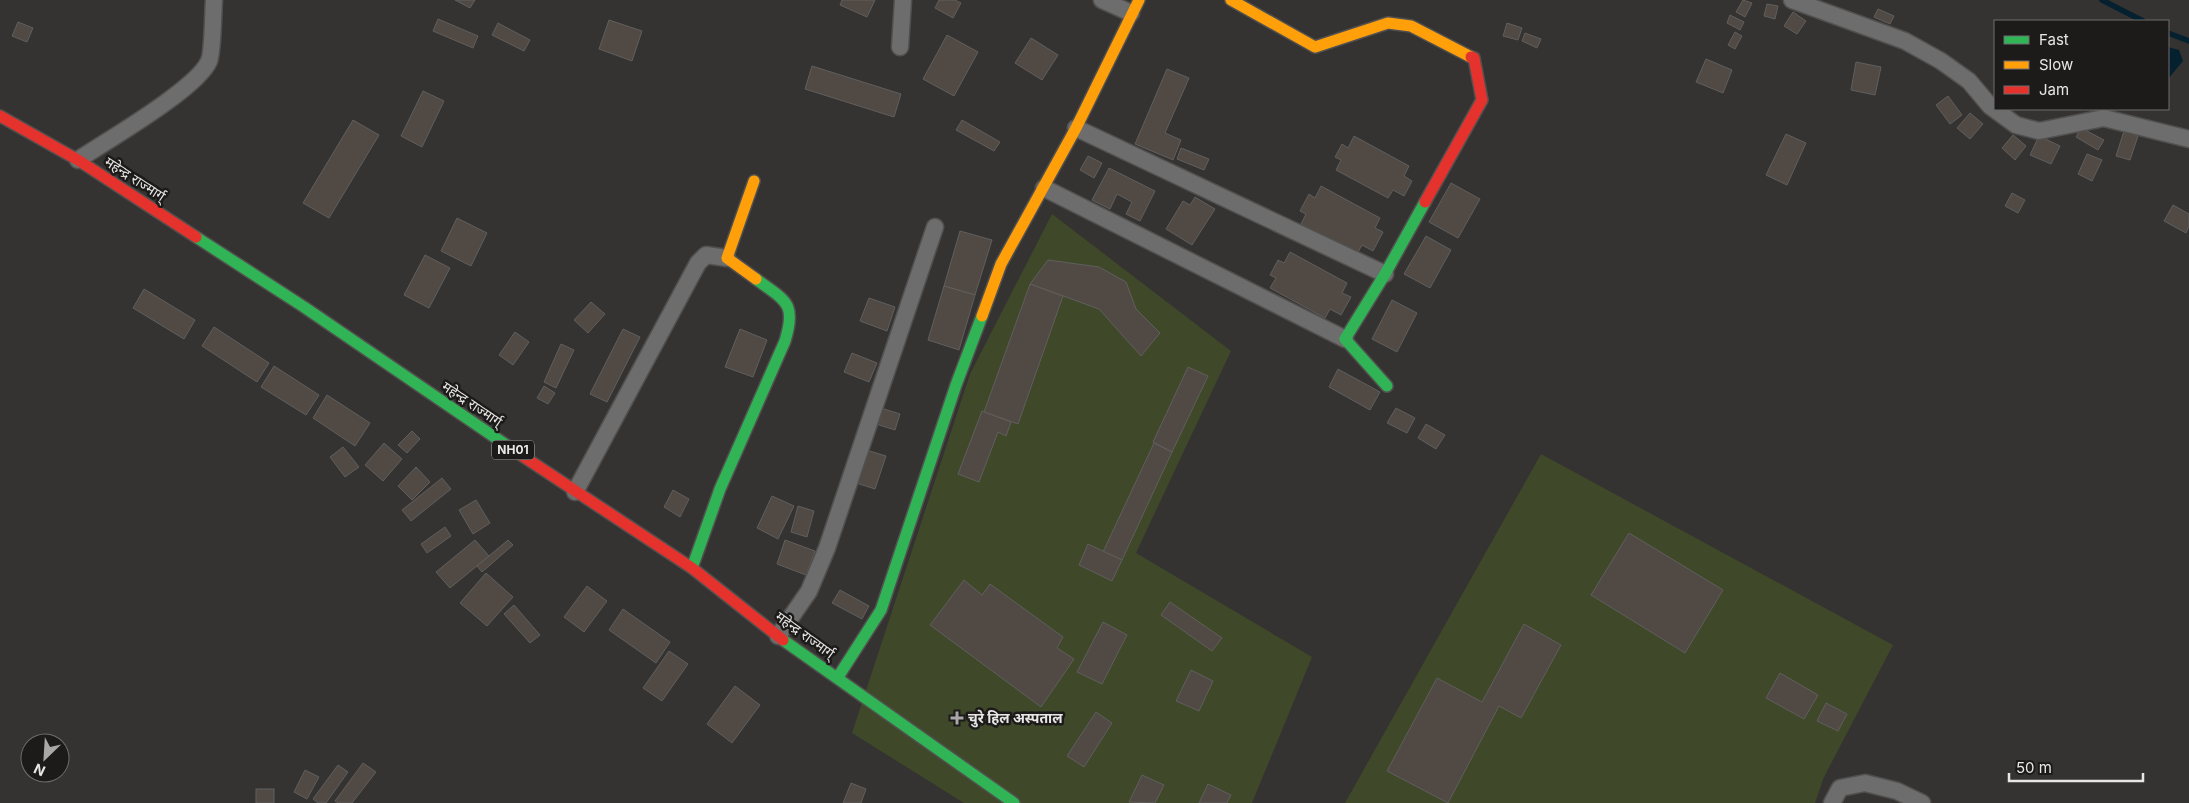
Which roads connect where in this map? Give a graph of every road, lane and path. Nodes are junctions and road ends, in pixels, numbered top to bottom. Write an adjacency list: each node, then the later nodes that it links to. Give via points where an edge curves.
1 (214, 0): 13 (street, via 209,61 196,79)
2 (903, 0): 7 (street)
3 (1102, 0): 6 (street)
4 (1232, 0): 18 (main road, via 1316,47 1388,23 1411,26 1474,58 1482,100)
5 (1792, 0): 8 (street, via 1905,41 1970,81)
6 (1135, 7): 11 (main road)
7 (900, 47)
8 (1994, 109)
9 (1995, 110): 12 (street, via 2016,125 2039,131 2104,118)
10 (0, 116): 13 (main road, महेन्द्र राज्मार्ग् / NH01)
11 (1076, 128): 15 (main road); 18 (street)
12 (2189, 139)
13 (78, 160): 21 (main road, महेन्द्र राज्मार्ग् / NH01, via 304,307)
14 (754, 181): 17 (main road)
15 (1044, 188): 19 (street); 24 (main road, via 1001,264 956,385 881,610)
16 (935, 227): 23 (street, via 827,548 809,591)
17 (728, 258): 21 (street, via 706,255 698,263); 22 (main road, via 785,301 790,306 791,319 782,350 720,488)
18 (1385, 274): 19 (main road)
19 (1345, 339): 20 (main road)
20 (1387, 386)
21 (575, 492): 22 (main road, महेन्द्र राज्मार्ग् / NH01)
22 (692, 568): 23 (main road, महेन्द्र राज्मार्ग् / NH01)
23 (778, 636): 24 (main road, महेन्द्र राज्मार्ग् / NH01)
24 (838, 678): 25 (main road, महेन्द्र राज्मार्ग् / NH01)
25 (1014, 803)
26 (1832, 803): 27 (street, via 1840,788 1865,783 1897,791)
27 (1922, 803)

